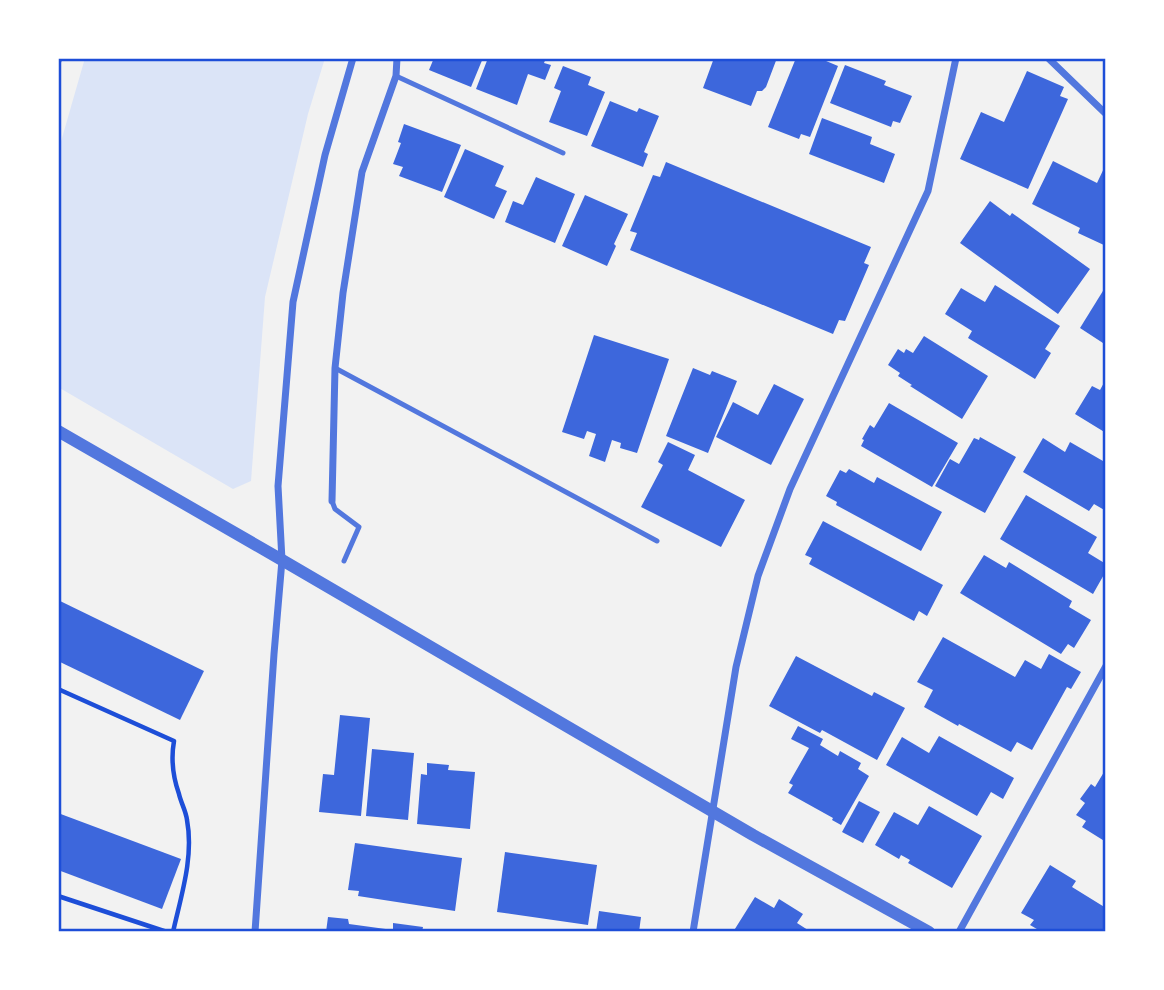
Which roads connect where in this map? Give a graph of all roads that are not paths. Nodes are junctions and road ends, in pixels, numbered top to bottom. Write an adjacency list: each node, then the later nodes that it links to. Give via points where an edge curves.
1 (353, 58): 12 (street, via 325,155 293,302 278,486)
2 (397, 58): 5 (street)
3 (956, 58): 15 (street, via 928,191 790,489 758,576 736,667)
4 (1048, 58): 6 (street)
5 (396, 76): 7 (lane); 8 (street, via 362,172)
6 (1106, 114)
7 (564, 153)
8 (335, 368): 10 (street); 11 (lane)
9 (58, 431): 12 (street)
10 (332, 501): 13 (lane, via 335,509 359,527)
11 (657, 541)
12 (282, 560): 15 (street); 16 (street)
13 (344, 561)
14 (1106, 666): 19 (street)
15 (712, 811): 17 (street); 18 (street)
16 (255, 932)
17 (694, 932)
18 (929, 932)
19 (958, 932)

